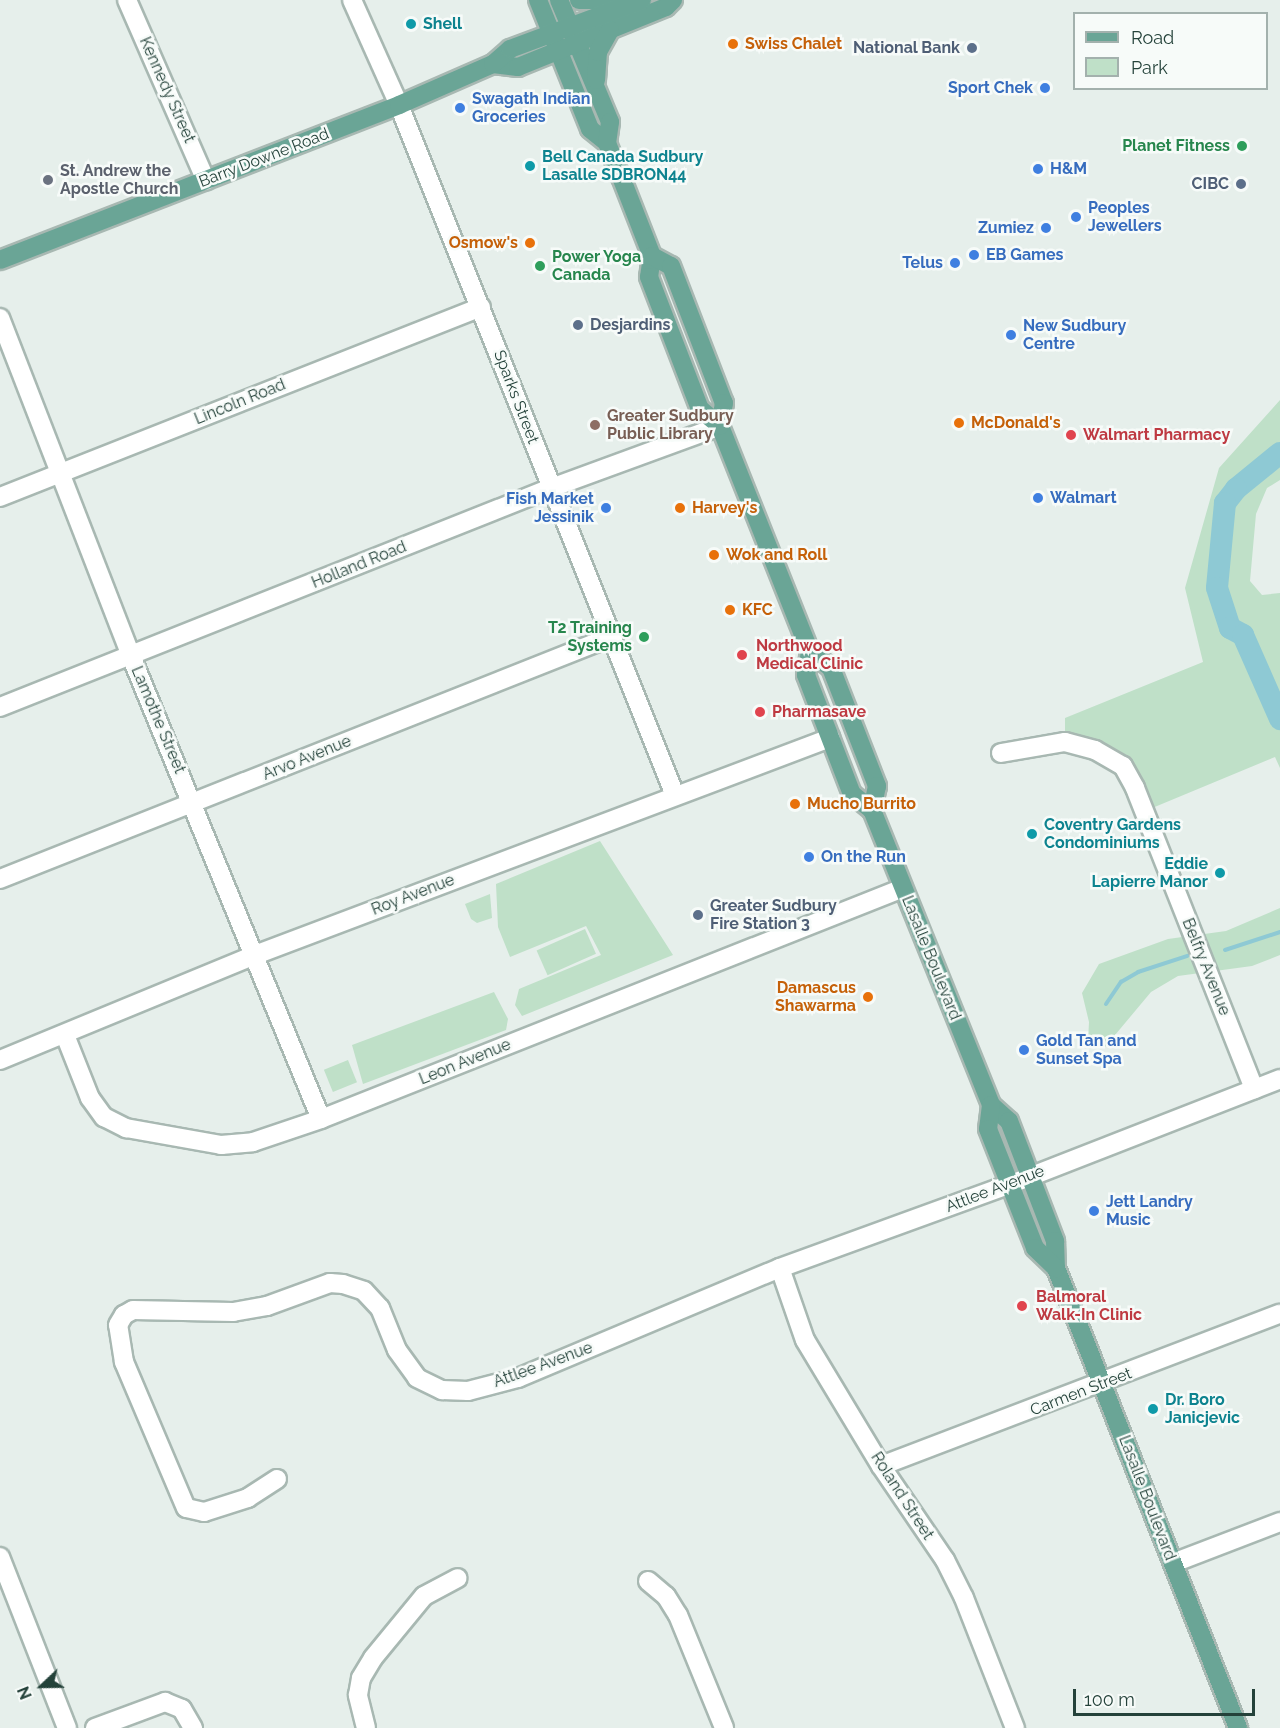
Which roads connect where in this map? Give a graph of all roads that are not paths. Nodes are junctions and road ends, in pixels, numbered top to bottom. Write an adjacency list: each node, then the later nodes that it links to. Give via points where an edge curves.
1 (127, 0): 18 (street, Kennedy Street)
2 (352, 0): 16 (street, Sparks Street)
3 (538, 0): 11 (main road, Lasalle Boulevard)
4 (559, 0): 9 (main road, Lasalle Boulevard)
5 (579, 0): 6 (main road)
6 (608, 0)
7 (642, 0): 9 (main road, Barry Downe Road)
8 (673, 0): 10 (main road, Barry Downe Road, via 666,7)
9 (570, 27): 11 (main road, Barry Downe Road); 12 (main road, Lasalle Boulevard)
10 (610, 30): 12 (main road, Barry Downe Road); 15 (main road, via 595,62)
11 (552, 34): 13 (main road, Lasalle Boulevard); 14 (main road, Barry Downe Road, via 510,49)
12 (577, 44): 13 (main road, Barry Downe Road); 15 (main road, Lasalle Boulevard)
13 (558, 51): 14 (main road, Barry Downe Road, via 518,67); 17 (main road, Lasalle Boulevard, via 590,129)
14 (493, 64): 16 (main road, Barry Downe Road)
15 (597, 91): 17 (main road, Lasalle Boulevard, via 610,122)
16 (399, 105): 18 (main road, Barry Downe Road); 20 (street, Sparks Street)
17 (607, 143): 22 (main road, Lasalle Boulevard, via 652,256 671,266 724,404)
18 (206, 181): 19 (main road, Barry Downe Road)
19 (0, 260)
20 (481, 307): 23 (street, Lincoln Road); 24 (street, Sparks Street)
21 (0, 318): 23 (street, Lamothe Street)
22 (720, 426): 24 (street, Holland Road); 27 (main road, Lasalle Boulevard)
23 (60, 473): 25 (street, Lincoln Road); 28 (street, Lamothe Street)
24 (551, 488): 26 (street, Sparks Street); 28 (street, Holland Road)
25 (0, 497)
26 (613, 636): 32 (street, Sparks Street); 33 (street, Arvo Avenue)
27 (810, 652): 30 (main road, Lasalle Boulevard, via 806,675); 34 (main road, Lasalle Boulevard, via 831,668 861,744 877,786)
28 (131, 657): 29 (street, Holland Road); 33 (street, Lamothe Street)
29 (0, 707)
30 (830, 738): 32 (street, Roy Avenue); 34 (main road, Lasalle Boulevard, via 852,794)
31 (1001, 753): 41 (street, Belfry Avenue, via 1065,742 1095,750 1123,766)
32 (675, 795): 37 (street, Roy Avenue)
33 (193, 804): 35 (street, Arvo Avenue); 37 (street, Lamothe Street)
34 (872, 810): 36 (main road, Lasalle Boulevard)
35 (0, 879)
36 (903, 888): 42 (main road, Lasalle Boulevard); 43 (street, Leon Avenue)
37 (255, 955): 38 (street, Roy Avenue); 43 (street, Lamothe Street)
38 (65, 1035): 39 (street, Roy Avenue); 43 (street, Leon Avenue, via 90,1098 104,1118 126,1128 221,1145 253,1142)
39 (0, 1060)
40 (1280, 1079): 41 (street, Attlee Avenue)
41 (1254, 1089): 44 (street, Attlee Avenue)
42 (991, 1105): 44 (main road, Lasalle Boulevard, via 1009,1121); 45 (main road, Lasalle Boulevard, via 988,1129)
43 (321, 1119)
44 (1031, 1176): 45 (street, Attlee Avenue); 47 (main road, Lasalle Boulevard, via 1055,1241)
45 (1011, 1184): 46 (street, Attlee Avenue); 47 (main road, Lasalle Boulevard, via 1035,1248)
46 (780, 1268): 50 (street, Roland Street, via 805,1340); 51 (street, Attlee Avenue, via 518,1378 468,1391 442,1390 417,1378 398,1350 380,1308 364,1291 343,1284 330,1283 267,1306 234,1312 133,1310 124,1316 118,1325 124,1362 186,1508 204,1512 248,1498)
47 (1056, 1268): 49 (main road, Lasalle Boulevard)
48 (1280, 1314): 49 (street, Carmen Street)
49 (1103, 1384): 50 (street, Carmen Street); 54 (main road, Lasalle Boulevard)
50 (881, 1466): 62 (street, Roland Street, via 954,1579)
51 (277, 1479)
52 (1280, 1521): 54 (street)
53 (0, 1560): 57 (street)
54 (1173, 1563): 63 (main road, Lasalle Boulevard)
55 (458, 1578): 60 (street, via 424,1596 373,1658 361,1678 358,1695)
56 (648, 1581): 61 (street, via 666,1596 678,1615)
57 (67, 1728)
58 (95, 1728): 59 (street, via 165,1702 182,1709)
59 (193, 1728)
60 (366, 1728)
61 (724, 1728)
62 (1015, 1728)
63 (1238, 1728)

